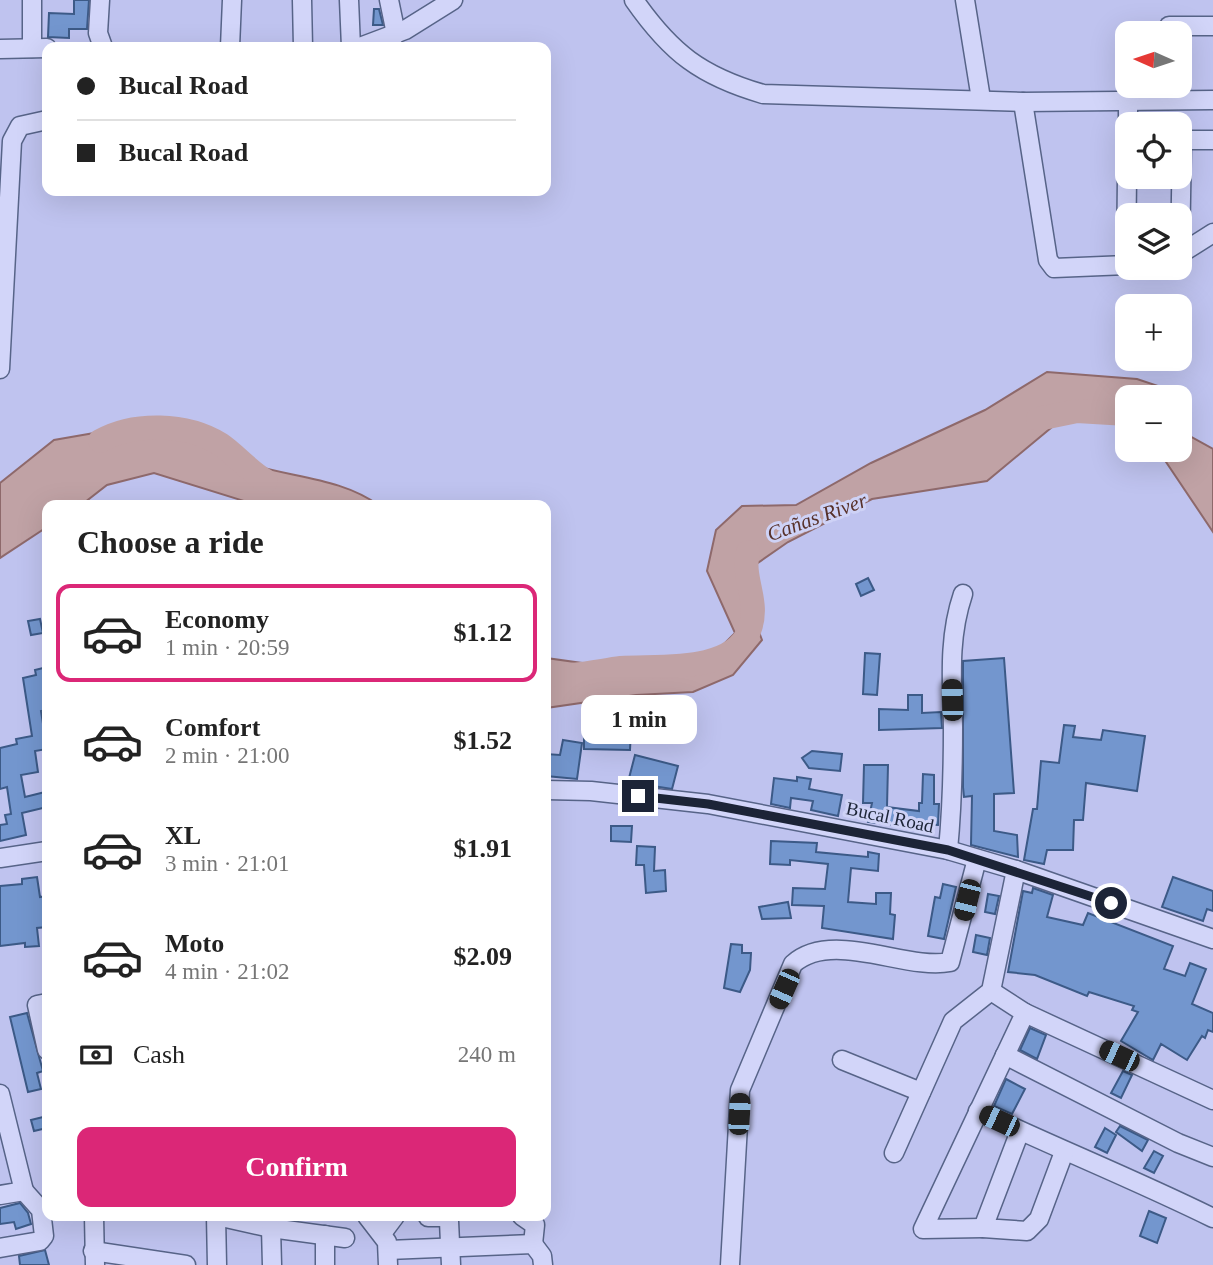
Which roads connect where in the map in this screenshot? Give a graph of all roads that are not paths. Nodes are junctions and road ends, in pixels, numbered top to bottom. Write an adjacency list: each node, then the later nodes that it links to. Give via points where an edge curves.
1 (32, 0): 19 (street)
2 (100, 0): 14 (street)
3 (232, 0): 15 (street)
4 (302, 0): 16 (street)
5 (349, 0): 17 (street)
6 (389, 0): 13 (street)
7 (453, 0): 10 (street)
8 (634, 0): 21 (street, via 688,61 723,82 763,94)
9 (965, 0): 21 (street)
10 (431, 7): 13 (street)
11 (1192, 26): 12 (street)
12 (1213, 26)
13 (396, 34): 18 (street)
14 (102, 42)
15 (230, 42)
16 (303, 42)
17 (351, 42)
18 (374, 42)
19 (40, 48): 20 (street)
20 (0, 49)
21 (981, 99): 24 (street)
22 (1213, 100): 23 (street)
23 (1128, 101): 24 (street); 25 (street)
24 (1023, 102): 31 (street, via 1048,260 1054,268)
25 (1128, 112)
26 (42, 121): 32 (street, via 20,126 12,141)
27 (1213, 140): 28 (street, via 1182,140)
28 (1181, 203)
29 (1213, 233): 30 (street)
30 (1192, 246)
31 (1115, 265)
32 (0, 369)
33 (963, 594): 35 (street, via 951,650)
34 (551, 790): 35 (street, Bucal Road, via 708,804)
35 (948, 850): 38 (street, Bucal Road)
36 (42, 852): 37 (street)
37 (0, 858)
38 (977, 859): 39 (street, Bucal Road); 81 (street, via 950,962 937,965 865,951 820,953 793,964 740,1090)
39 (1016, 870): 40 (street, Bucal Road); 41 (street)
40 (1213, 939)
41 (991, 990): 43 (street); 47 (street, via 953,1021)
42 (42, 1004): 44 (street, via 37,1005)
43 (1025, 1013): 45 (street); 49 (street)
44 (42, 1028)
45 (1005, 1055): 50 (street); 54 (street)
46 (842, 1060): 47 (street)
47 (921, 1092): 53 (street)
48 (0, 1094): 55 (street)
49 (1213, 1100)
50 (978, 1111): 51 (street); 68 (street, via 923,1228)
51 (1020, 1130): 52 (street); 68 (street)
52 (1065, 1152): 57 (street); 68 (street, via 1039,1219 1027,1231)
53 (894, 1153)
54 (1213, 1157)
55 (24, 1191): 56 (street); 58 (street, via 41,1210)
56 (0, 1195)
57 (1213, 1218)
58 (42, 1219)
59 (42, 1221): 72 (street, via 40,1241)
60 (94, 1221): 75 (street)
61 (216, 1221): 77 (street)
62 (239, 1221): 67 (street)
63 (370, 1221): 73 (street)
64 (394, 1221): 73 (street)
65 (449, 1221): 74 (street)
66 (529, 1221): 71 (street, via 534,1225)
67 (271, 1228): 69 (street); 78 (street)
68 (983, 1228)
69 (325, 1235): 70 (street); 79 (street)
70 (345, 1238)
71 (534, 1244): 74 (street); 80 (street)
72 (0, 1248)
73 (386, 1249): 74 (street)
74 (451, 1256)
75 (94, 1258): 76 (street)
76 (186, 1265)
77 (217, 1265)
78 (272, 1265)
79 (325, 1265)
80 (543, 1265)
81 (730, 1265)

